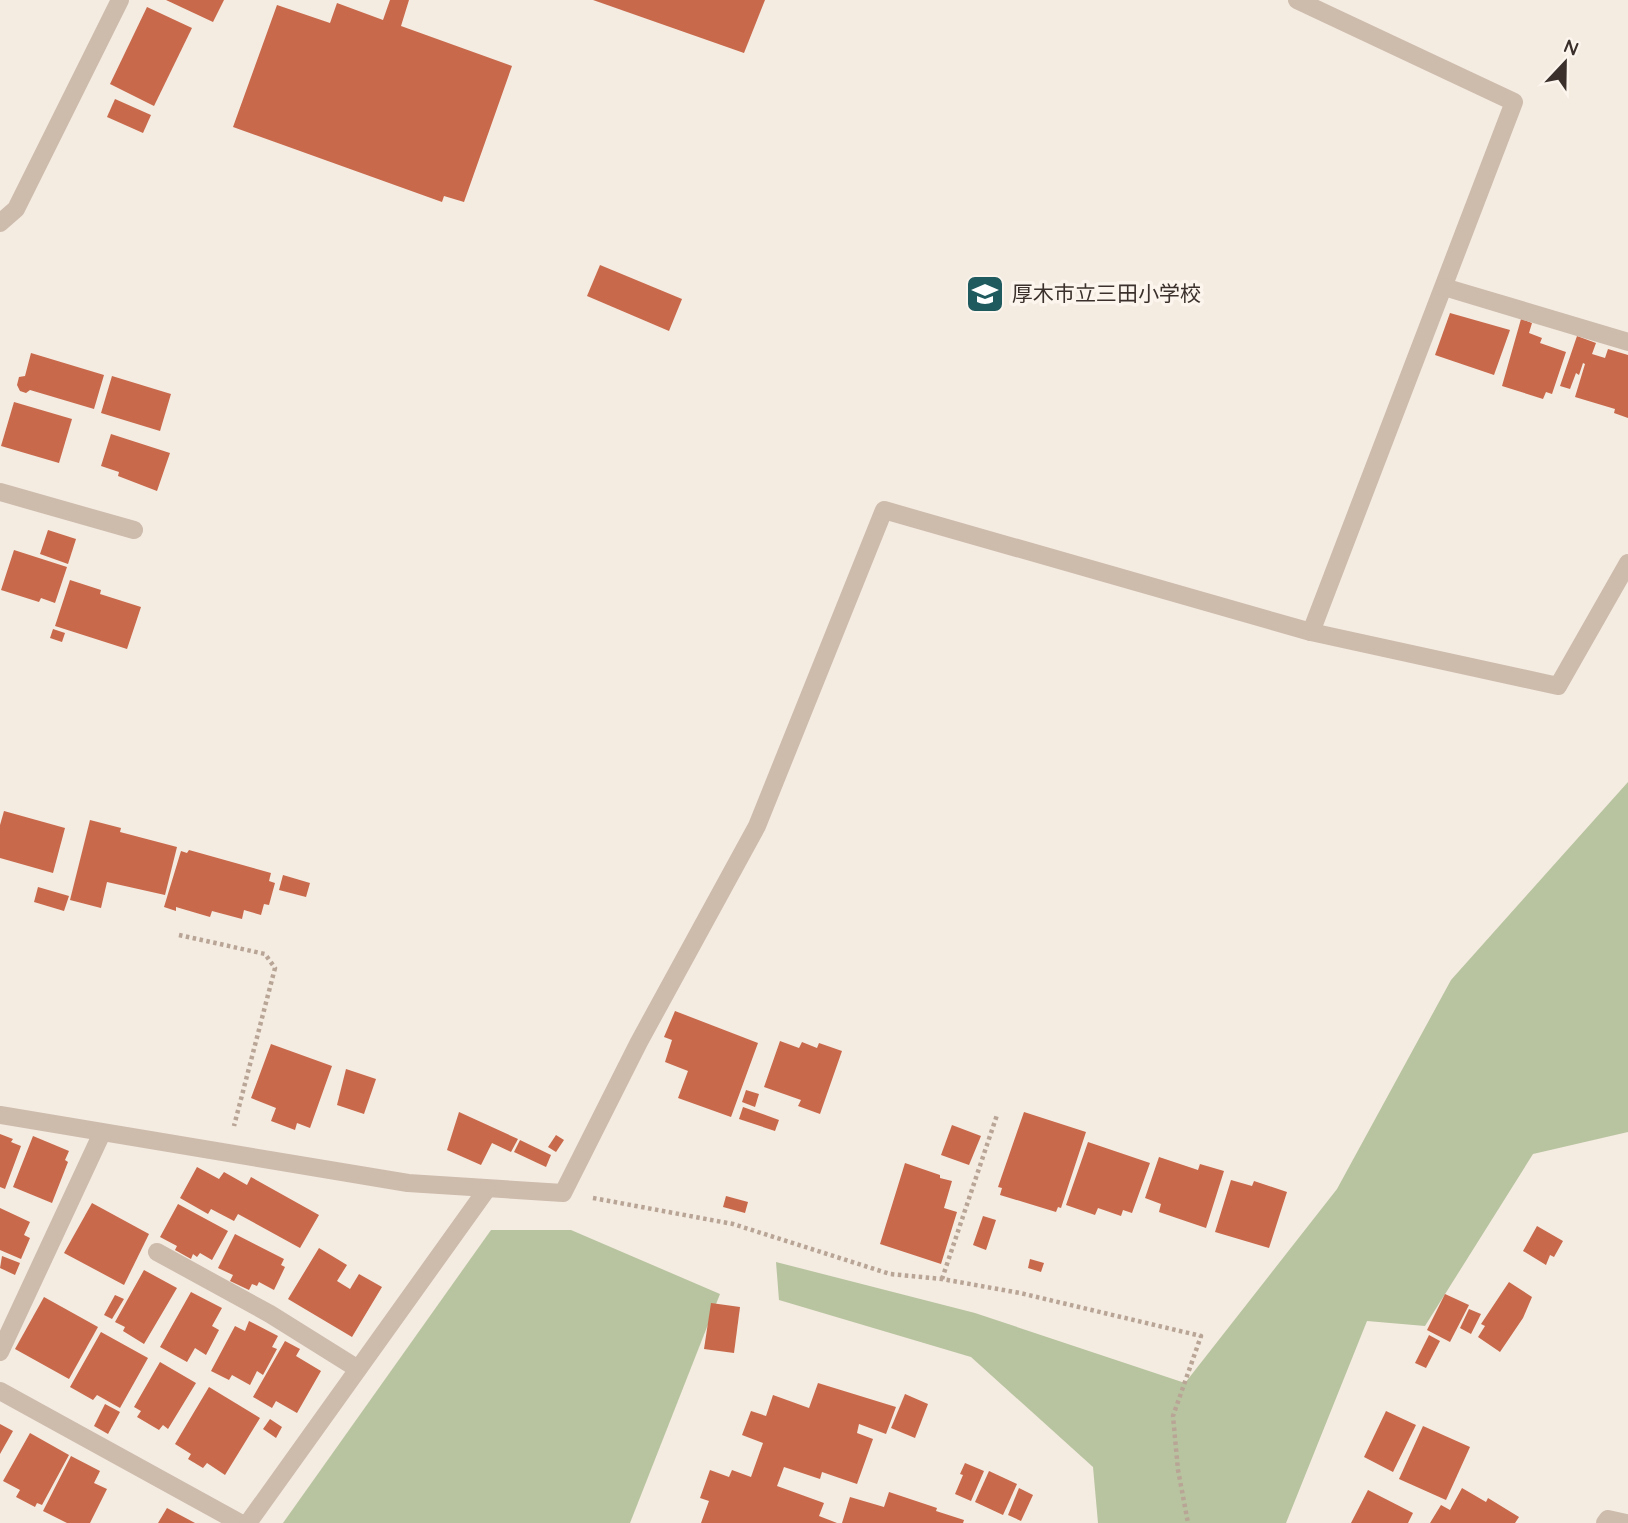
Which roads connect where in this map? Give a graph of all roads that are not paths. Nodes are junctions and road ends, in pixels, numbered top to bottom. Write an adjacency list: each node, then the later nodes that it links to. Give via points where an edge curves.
1 (120, 0): 3 (street, via 16,209)
2 (1297, 0): 4 (street, via 1514,102)
3 (0, 223)
4 (1444, 288): 5 (street); 9 (street)
5 (1628, 342)
6 (0, 492): 7 (street)
7 (134, 530)
8 (1628, 563): 9 (street, via 1558,686)
9 (1311, 632): 12 (street, via 884,510 757,826 563,1193)
10 (0, 1115): 11 (street)
11 (102, 1132): 12 (street, via 408,1183); 14 (street)
12 (487, 1189): 15 (street)
13 (157, 1252): 15 (street)
14 (0, 1352)
15 (358, 1369): 18 (street)
16 (0, 1391): 17 (street)
17 (240, 1523)
18 (248, 1523)
19 (1605, 1523): 20 (street, via 1608,1519)
20 (1626, 1523)

